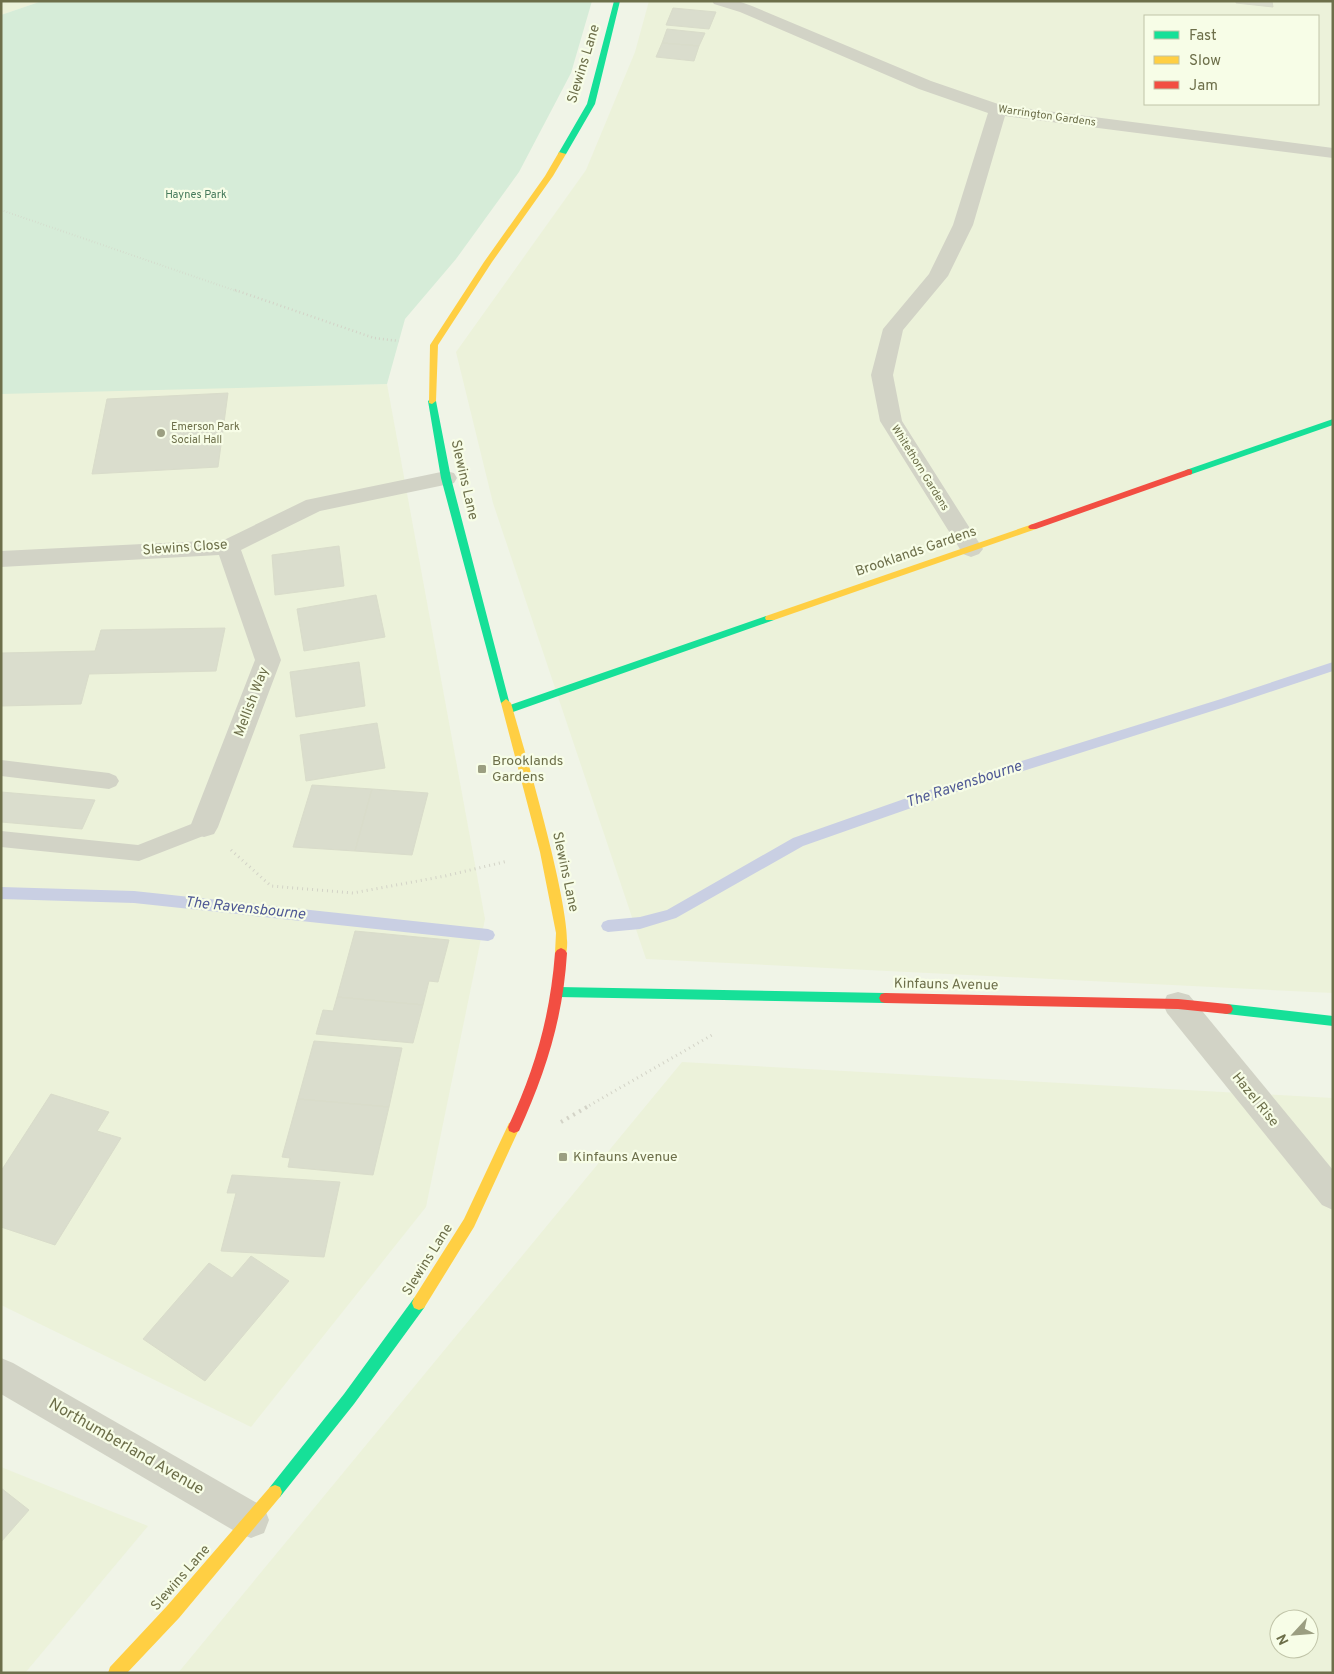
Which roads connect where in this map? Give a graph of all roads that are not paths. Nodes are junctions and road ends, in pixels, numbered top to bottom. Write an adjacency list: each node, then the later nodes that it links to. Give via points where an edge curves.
1 (616, 1): 6 (street, Slewins Lane, via 591,104 549,176 434,345 431,396)
2 (720, 1): 3 (street, Warrington Gardens, via 925,85)
3 (998, 110): 4 (street, Warrington Gardens); 8 (street, Whitethorn Gardens, via 963,225 938,276 893,329 882,375 891,421)
4 (1333, 153)
5 (1333, 422): 8 (street, Brooklands Gardens)
6 (446, 478): 7 (street, Slewins Close, via 314,505); 10 (street, Slewins Lane)
7 (228, 547): 9 (street, Slewins Close); 13 (street, Mellish Way, via 268,660)
8 (971, 549): 10 (street, Brooklands Gardens)
9 (1, 559)
10 (509, 708): 15 (street, Slewins Lane, via 546,852 562,933)
11 (1, 768): 12 (lane)
12 (109, 781)
13 (204, 827): 14 (lane, via 139,853)
14 (1, 839)
15 (558, 992): 16 (street, Kinfauns Avenue); 20 (street, Slewins Lane, via 528,1098 468,1223 388,1350 325,1433)
16 (1178, 1004): 17 (street, Kinfauns Avenue); 18 (street, Hazel Rise)
17 (1333, 1021)
18 (1333, 1195)
19 (1, 1375): 20 (street, Northumberland Avenue)
20 (251, 1520): 21 (street, Slewins Lane)
21 (116, 1673)

